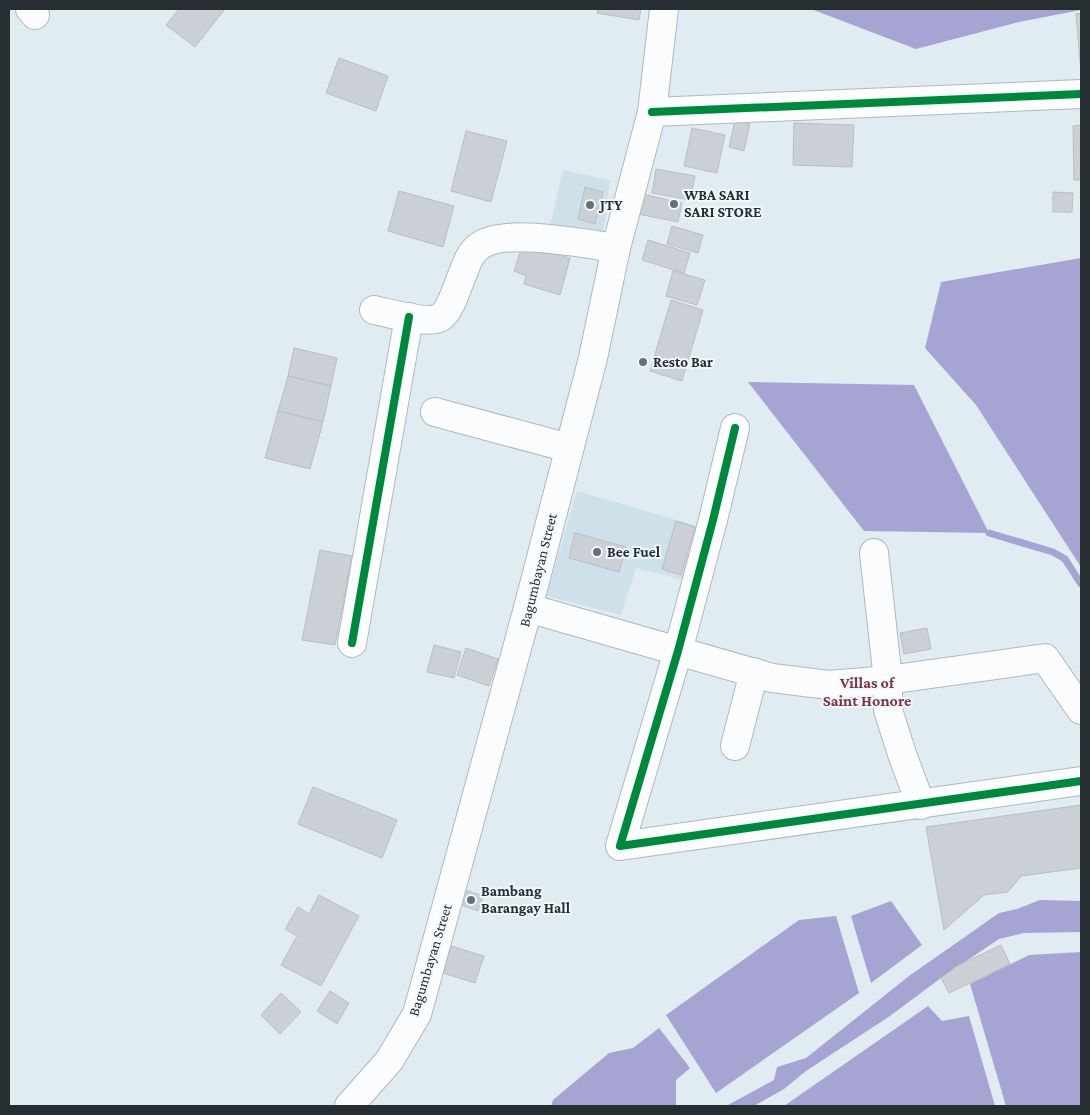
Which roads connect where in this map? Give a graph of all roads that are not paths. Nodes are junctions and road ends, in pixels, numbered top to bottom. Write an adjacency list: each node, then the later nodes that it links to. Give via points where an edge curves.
1 (664, 9): 3 (street, Bagumbayan Street)
2 (1081, 94): 3 (street)
3 (652, 112): 4 (street, Bagumbayan Street)
4 (616, 248): 6 (street, via 504,237 482,244 469,258 442,316 430,320); 9 (street, Bagumbayan Street, via 593,358)
5 (374, 310): 6 (street)
6 (409, 317): 12 (street)
7 (435, 412): 9 (street)
8 (735, 428): 13 (street)
9 (569, 448): 11 (street, Bagumbayan Street)
10 (874, 553): 15 (street)
11 (528, 608): 13 (street); 20 (street, Bagumbayan Street, via 417,1014 389,1061)
12 (352, 643)
13 (678, 651): 14 (street); 19 (street, via 620,846)
14 (754, 672): 15 (street, via 772,678 829,685); 17 (street)
15 (888, 680): 16 (street, via 1045,658); 19 (street, via 888,710)
16 (1081, 710)
17 (735, 746)
18 (1081, 781): 19 (street)
19 (920, 805)
20 (349, 1106)

